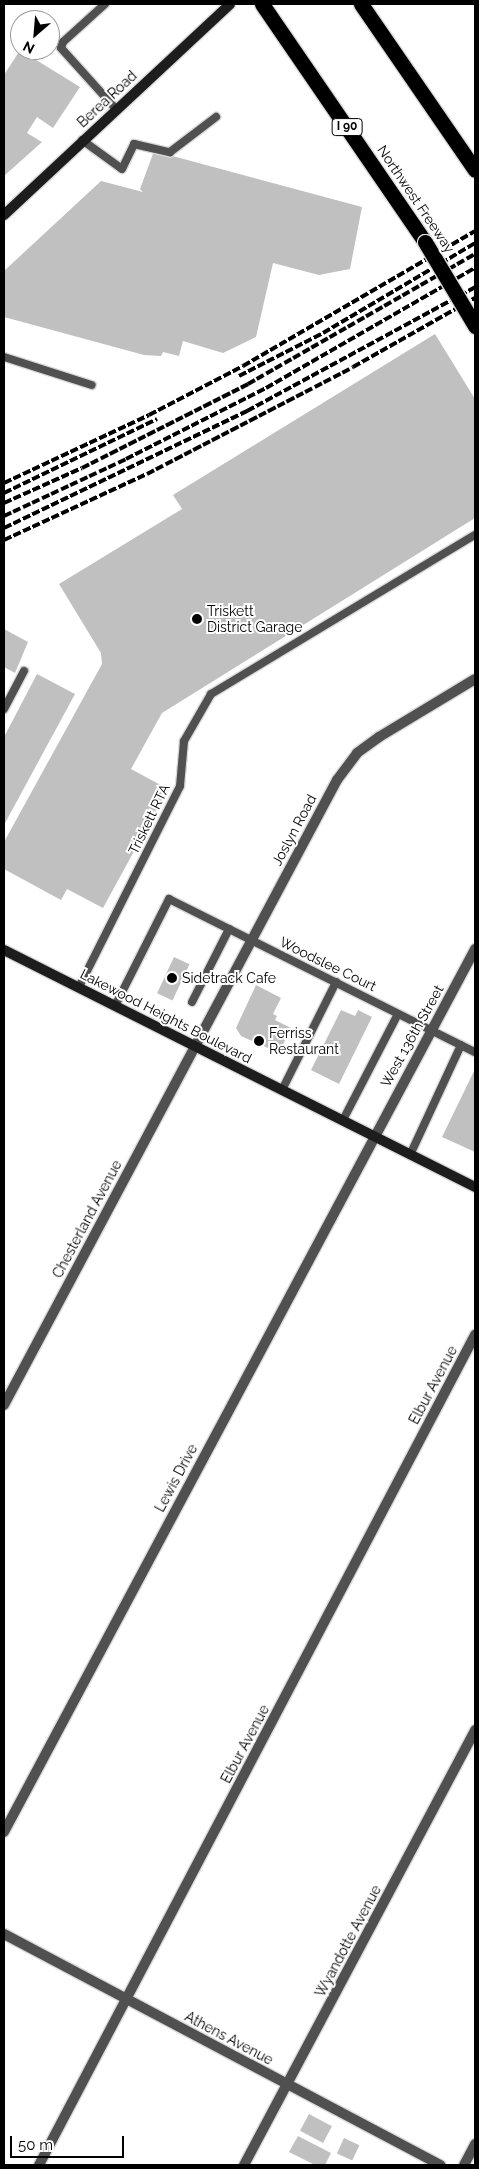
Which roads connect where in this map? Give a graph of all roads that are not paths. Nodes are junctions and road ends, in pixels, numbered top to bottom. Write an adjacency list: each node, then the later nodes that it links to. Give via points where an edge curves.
1 (105, 4): 5 (lane, via 63,42 61,48)
2 (230, 4): 5 (main road, Berea Road)
3 (361, 4): 8 (highway)
4 (266, 9): 10 (highway, Northwest Freeway / I 90)
5 (116, 109): 7 (main road, Berea Road)
6 (216, 116): 7 (lane, via 170,152 134,144 122,169)
7 (82, 140): 9 (main road, Berea Road)
8 (475, 170)
9 (4, 215)
10 (424, 242): 11 (highway, Northwest Freeway / I 90, bridge); 12 (highway, bridge)
11 (475, 314)
12 (475, 326)
13 (4, 357): 14 (lane)
14 (92, 385)
15 (475, 535): 24 (lane, Triskett RTA, via 211,694 184,742 180,786)
16 (24, 671): 18 (lane)
17 (475, 679): 20 (street, Joslyn Road, via 357,753 336,780)
18 (4, 709)
19 (229, 929): 20 (lane, Woodslee Court); 25 (lane); 26 (lane, Woodslee Court, via 168,899)
20 (251, 940): 23 (lane, Woodslee Court); 30 (street, Joslyn Road)
21 (475, 949): 28 (street, West 136th Street)
22 (4, 952): 24 (main road, Lakewood Heights Boulevard)
23 (336, 982): 27 (lane, Woodslee Court); 32 (lane)
24 (79, 987): 26 (main road, Lakewood Heights Boulevard)
25 (192, 1002)
26 (116, 1006): 30 (main road, Lakewood Heights Boulevard)
27 (398, 1014): 28 (lane, Woodslee Court); 33 (lane)
28 (431, 1030): 29 (lane, Woodslee Court); 34 (street, West 136th Street)
29 (460, 1045): 31 (lane, Woodslee Court); 35 (lane)
30 (194, 1046): 32 (main road, Lakewood Heights Boulevard); 38 (street, Chesterland Avenue)
31 (475, 1052)
32 (282, 1090): 33 (main road, Lakewood Heights Boulevard)
33 (342, 1120): 34 (main road, Lakewood Heights Boulevard)
34 (373, 1136): 35 (main road, Lakewood Heights Boulevard); 40 (street, Lewis Drive)
35 (410, 1154): 36 (main road, Lakewood Heights Boulevard)
36 (475, 1187)
37 (475, 1335): 42 (street, Elbur Avenue)
38 (4, 1405)
39 (475, 1730): 43 (street, Wyandotte Avenue)
40 (4, 1832)
41 (4, 1934): 42 (street, Athens Avenue)
42 (126, 1999): 43 (street, Athens Avenue); 45 (street, Elbur Avenue)
43 (287, 2084): 46 (street, Wyandotte Avenue); 47 (street, Athens Avenue)
44 (475, 2144): 48 (street)
45 (39, 2165)
46 (244, 2165)
47 (441, 2165)
48 (464, 2165)

